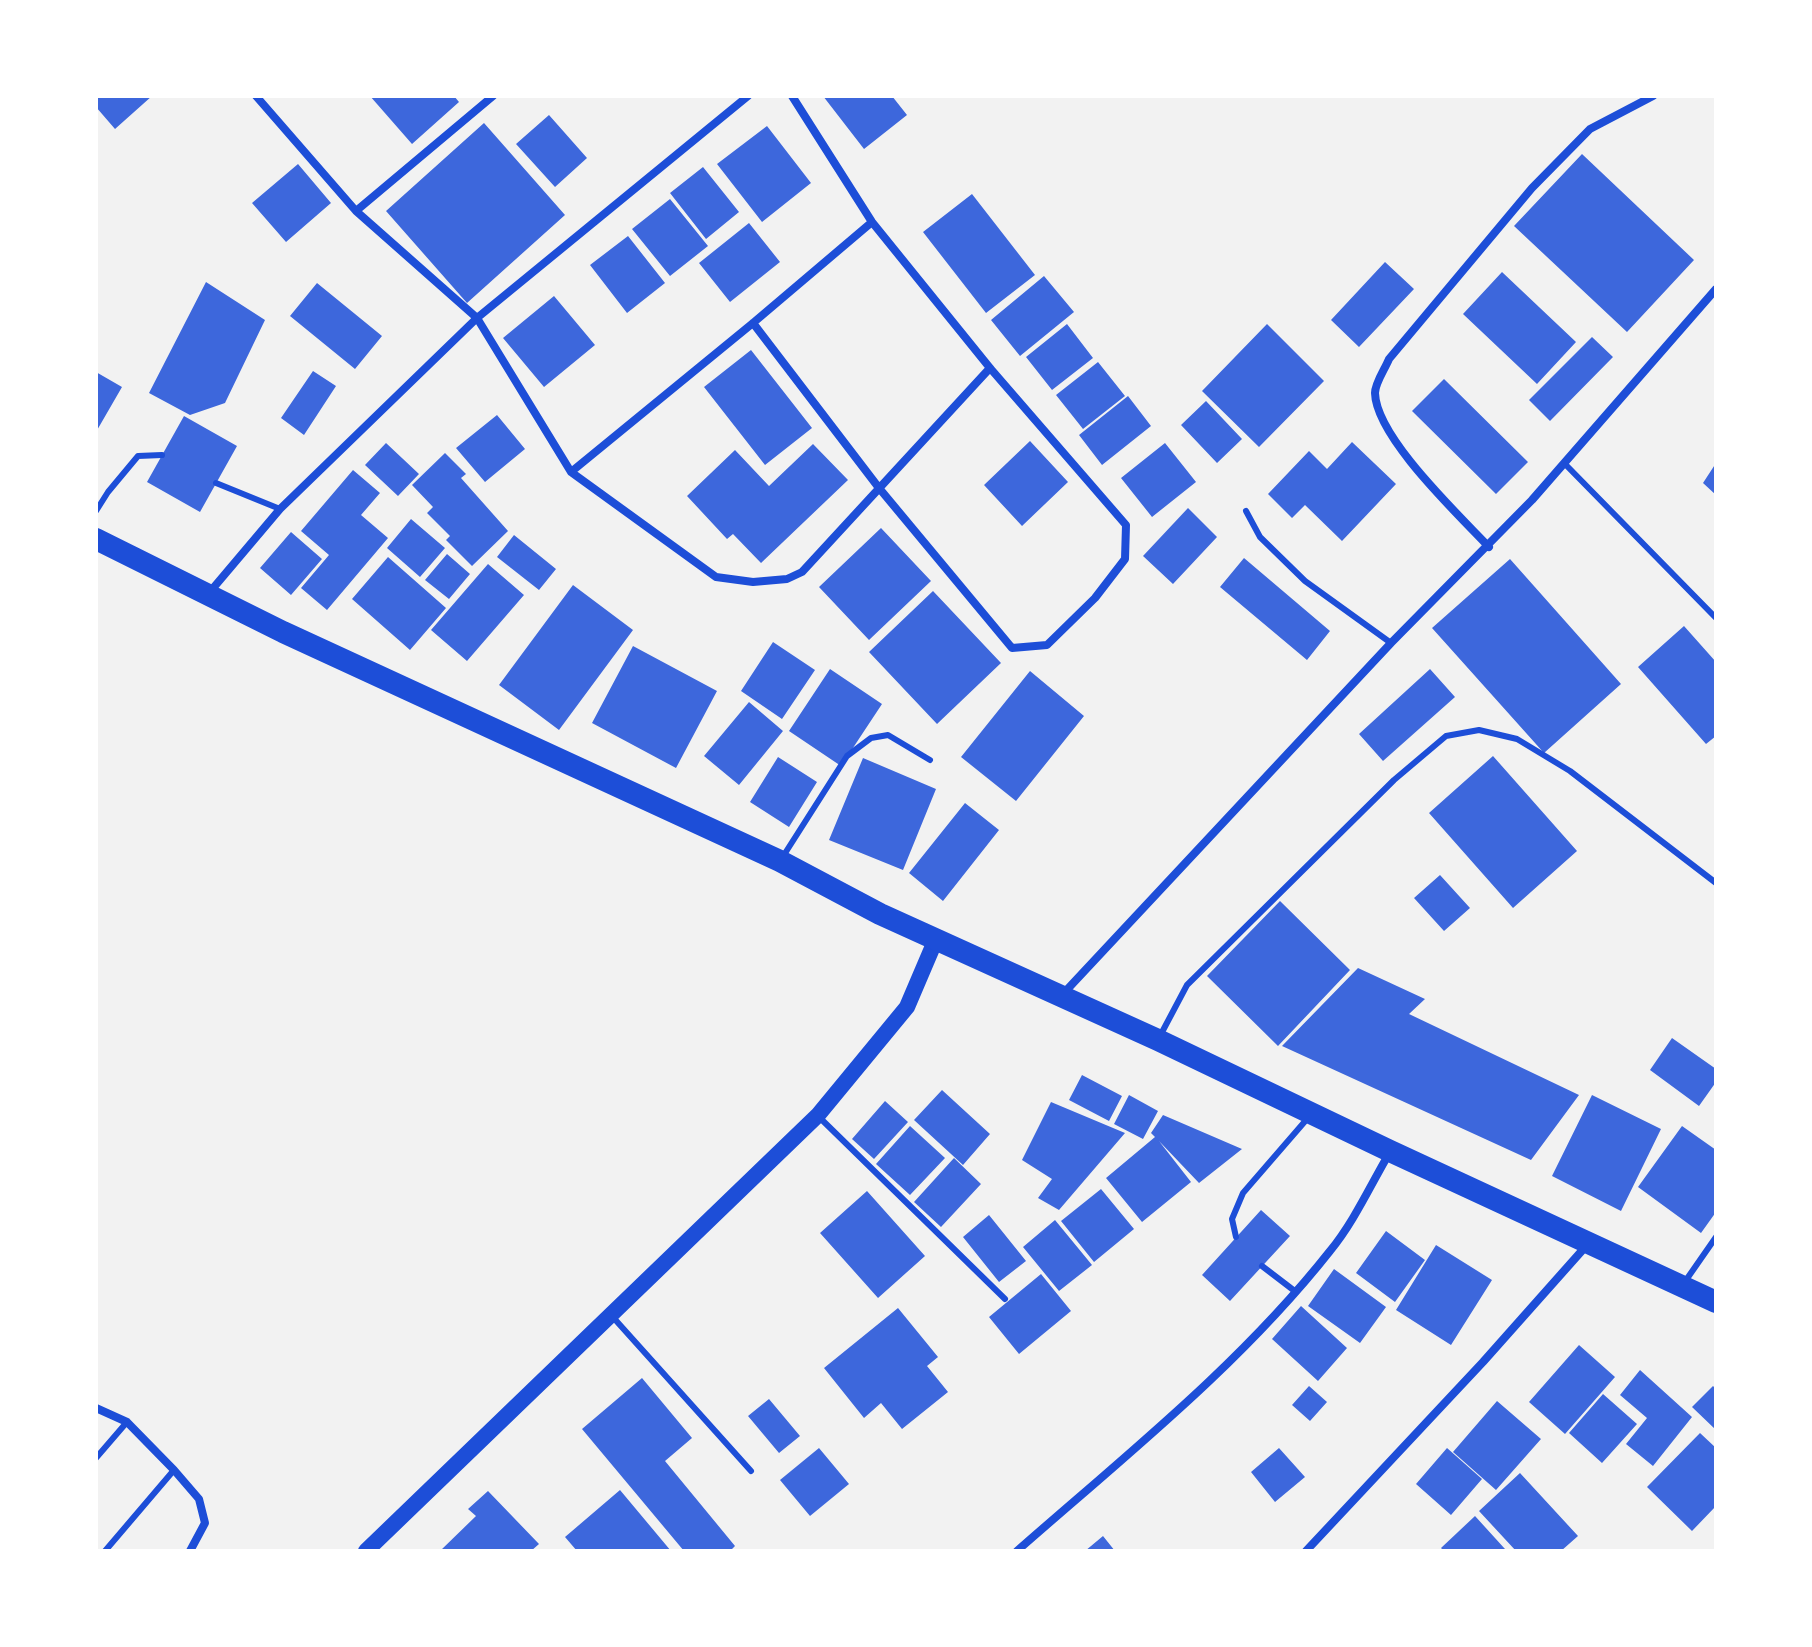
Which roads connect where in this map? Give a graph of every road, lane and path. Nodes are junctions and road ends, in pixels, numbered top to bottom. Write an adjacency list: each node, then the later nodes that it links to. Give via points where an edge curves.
1 (256, 96): 7 (street)
2 (493, 96): 6 (street)
3 (748, 96): 10 (street)
4 (792, 96): 8 (street)
5 (1653, 96): 22 (street, via 1590,129 1532,188 1389,359 1375,391 1382,422)
6 (482, 99): 7 (street)
7 (356, 211): 10 (street)
8 (872, 222): 11 (street); 12 (street)
9 (1716, 289): 14 (street)
10 (477, 318): 15 (street); 18 (street)
11 (753, 323): 15 (street); 17 (street)
12 (990, 368): 17 (street); 17 (street, via 1126,525 1125,559 1095,598 1047,645 1012,648)
13 (162, 455): 19 (lane, via 138,456)
14 (1565, 464): 22 (street); 24 (lane)
15 (571, 472): 17 (street, via 716,577 753,582 802,572)
16 (216, 483): 18 (lane)
17 (879, 488)
18 (280, 509): 23 (street)
19 (96, 511)
20 (1246, 511): 25 (lane, via 1260,537 1295,572)
21 (96, 539): 23 (highway)
22 (1489, 547): 25 (street)
23 (209, 593): 27 (highway)
24 (1716, 618)
25 (1391, 643): 30 (street)
26 (930, 760): 27 (lane, via 888,735 871,738 847,756)
27 (780, 861): 29 (highway)
28 (1716, 883): 31 (lane, via 1570,771 1517,739 1479,730 1446,736 1394,780 1187,985)
29 (936, 939): 30 (highway); 33 (main road, via 907,1007)
30 (1061, 995): 31 (highway)
31 (1158, 1040): 32 (highway)
32 (1312, 1113): 34 (highway); 35 (lane, via 1243,1193 1232,1219)
33 (818, 1115): 41 (lane); 43 (main road)
34 (1390, 1151): 37 (highway); 40 (street, via 1333,1248)
35 (1236, 1237)
36 (1716, 1237): 39 (lane)
37 (1588, 1243): 39 (highway); 53 (street)
38 (1262, 1266): 40 (lane)
39 (1683, 1286): 42 (highway)
40 (1296, 1292): 52 (street, via 1206,1386)
41 (1005, 1299)
42 (1716, 1302)
43 (611, 1315): 48 (lane); 51 (main road)
44 (96, 1408): 45 (street)
45 (127, 1422): 46 (lane); 47 (street)
46 (96, 1458)
47 (174, 1470): 49 (lane); 50 (street, via 199,1499 205,1523)
48 (751, 1471)
49 (105, 1551)
50 (190, 1551)
51 (366, 1551)
52 (1017, 1551)
53 (1306, 1551)

